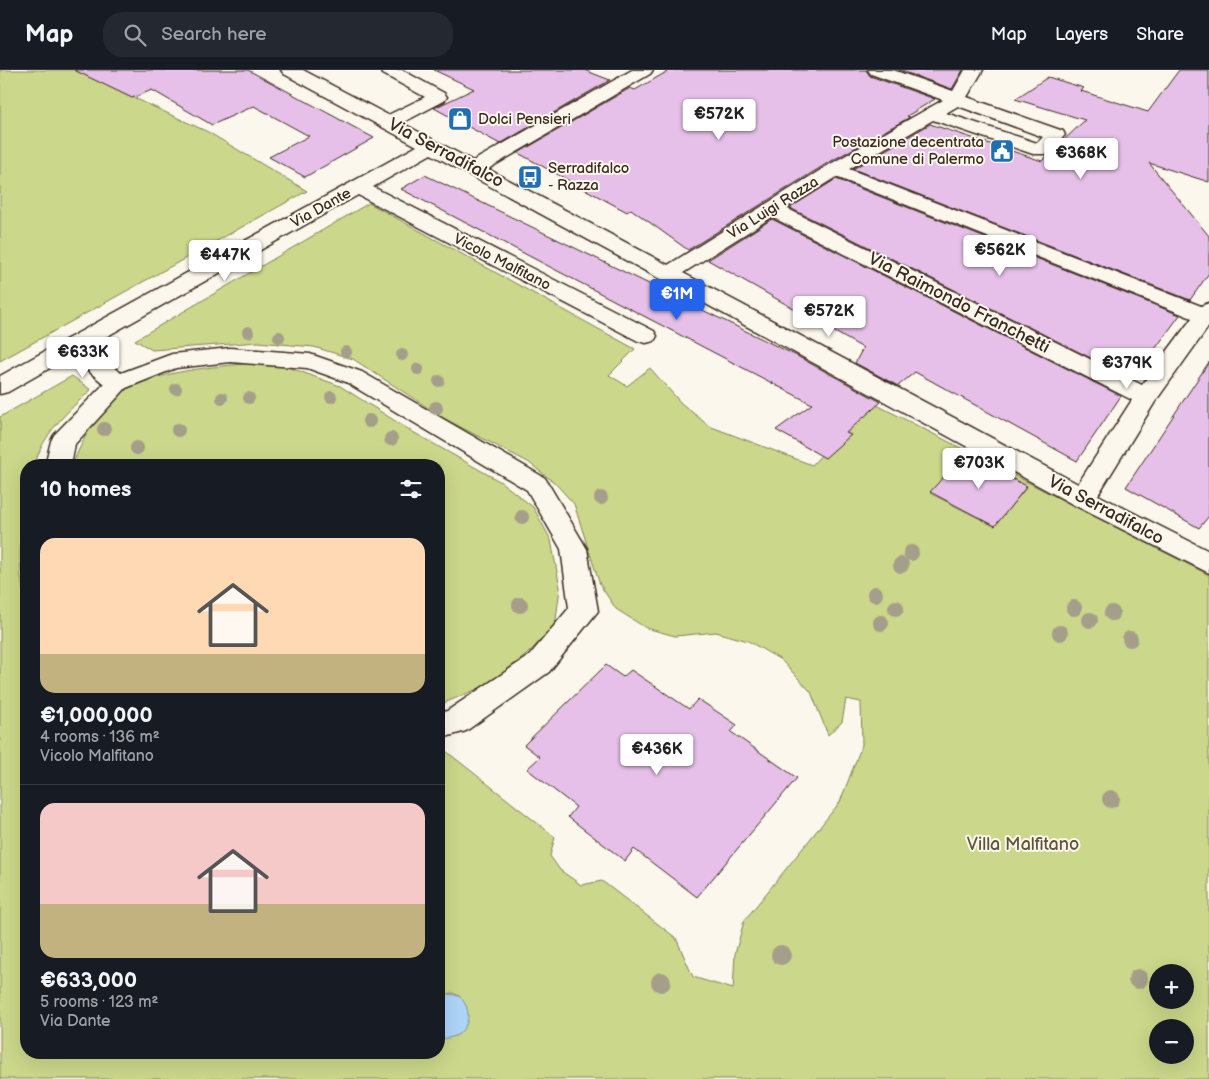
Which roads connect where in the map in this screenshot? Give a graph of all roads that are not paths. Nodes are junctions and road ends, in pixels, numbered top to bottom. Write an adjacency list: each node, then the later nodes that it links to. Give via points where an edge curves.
1 (389, 70): 8 (street, via 438,97)
2 (644, 70): 10 (street)
3 (878, 70): 6 (street)
4 (974, 70): 6 (street)
5 (303, 73): 8 (street, Via Serradifalco)
6 (957, 99): 7 (street, Via Luigi Razza); 7 (street, via 1056,135 1040,150)
7 (932, 114): 11 (street, Via Luigi Razza)
8 (389, 122): 9 (street, Via Serradifalco)
9 (432, 146): 10 (street, Via Serradifalco); 12 (street, Via Dante)
10 (476, 168): 14 (street, Via Serradifalco)
11 (834, 170): 13 (street, Via Luigi Razza); 15 (street)
12 (358, 187): 16 (street, Vicolo Malfitano); 17 (street, Via Dante)
13 (772, 209): 14 (street, Via Luigi Razza); 20 (street, Via Raimondo Franchetti)
14 (669, 272): 22 (street, Via Serradifalco)
15 (1208, 314): 20 (street)
16 (646, 336)
17 (73, 346): 18 (street); 19 (street, Via Dante)
18 (118, 383): 21 (street, via 63,441); 24 (street, via 172,361 230,355 310,361 354,377 536,484 574,550 584,611 539,664 455,722)
19 (0, 386)
20 (1146, 397): 22 (street)
21 (59, 459)
22 (1083, 498): 23 (street, Via Serradifalco)
23 (1209, 563)
24 (445, 724)

